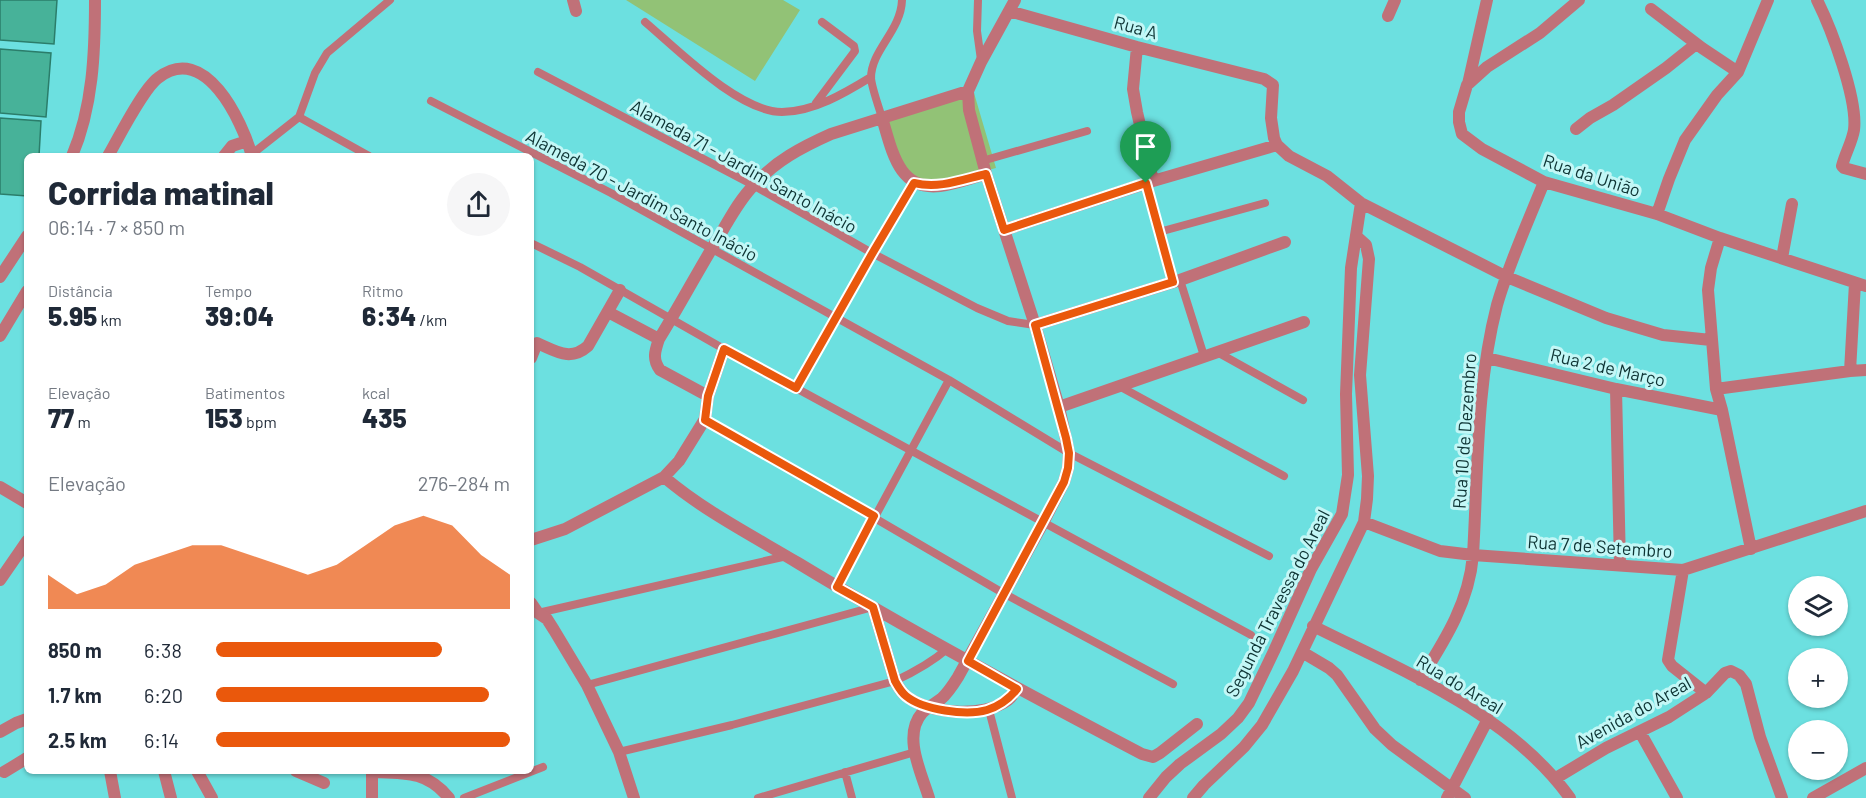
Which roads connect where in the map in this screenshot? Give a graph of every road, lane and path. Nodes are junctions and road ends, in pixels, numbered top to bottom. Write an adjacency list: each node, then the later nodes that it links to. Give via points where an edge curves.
1 (94, 0): 31 (street, via 95,52 84,123)
2 (390, 0): 25 (lane, via 327,53)
3 (902, 0): 20 (lane, via 900,16 879,53)
4 (978, 0): 17 (lane)
5 (1395, 0): 12 (street)
6 (1487, 0): 21 (street)
7 (1579, 0): 21 (street)
8 (1768, 0): 19 (street)
9 (1817, 0): 41 (street, via 1843,68 1854,112 1854,130 1842,166)
10 (1012, 6): 16 (street, Rua A); 17 (street)
11 (1652, 9): 15 (street)
12 (1388, 16)
13 (645, 22): 24 (lane, via 748,103 780,112)
14 (822, 22): 24 (lane, via 854,46 855,51)
15 (1696, 44): 19 (street); 27 (street)
16 (1137, 47): 30 (street, Rua A, via 1264,79 1273,85 1271,118); 42 (street, via 1133,89)
17 (981, 62): 22 (street)
18 (538, 72): 45 (lane, Alameda 71 - Jardim Santo Inácio)
19 (1738, 72): 49 (street, via 1685,140)
20 (871, 77): 24 (lane); 26 (lane)
21 (1467, 85): 43 (street, Rua da União, via 1459,112 1462,134)
22 (968, 91): 26 (street); 39 (street)
23 (431, 101): 37 (lane, Alameda 70 - Jardim Santo Inácio)
24 (815, 105)
25 (299, 117): 35 (lane); 36 (lane)
26 (882, 118): 44 (street, via 897,161 904,175); 45 (street, via 811,143 781,161)
27 (1576, 129)
28 (1087, 131): 39 (lane)
29 (247, 141): 32 (street, via 222,92 199,72 177,69 156,79); 33 (street, via 232,146); 34 (street)
30 (1277, 145): 42 (street); 47 (street)
31 (73, 153)
32 (110, 153)
33 (226, 153)
34 (251, 153)
35 (254, 153)
36 (364, 153)
37 (534, 153)
38 (534, 153): 57 (lane, Alameda 70 - Jardim Santo Inácio)
39 (982, 161): 40 (street)
40 (986, 174): 44 (street, via 941,186); 50 (street)
41 (1866, 174)
42 (1150, 182): 50 (street); 51 (lane)
43 (1544, 182): 49 (street, Rua da União); 61 (street, Rua 10 de Dezembro)
44 (914, 183): 58 (lane)
45 (753, 185): 57 (street); 58 (lane, Alameda 71 - Jardim Santo Inácio)
46 (1265, 203): 51 (lane)
47 (1361, 203): 52 (street, Segunda Travessa do Areal); 61 (street)
48 (1792, 204): 59 (street)
49 (1657, 214): 53 (street, Rua da União)
50 (1004, 230): 70 (street)
51 (1159, 232): 62 (lane)
52 (1356, 236): 98 (street, via 1366,245 1369,259 1360,375 1368,476); 161 (street, Segunda Travessa do Areal, via 1346,394 1348,475 1342,514 1311,569 1249,703 1221,734 1166,777)
53 (1720, 238): 59 (street, Rua da União); 73 (street, via 1708,290)
54 (24, 241): 60 (street)
55 (1285, 242): 62 (street)
56 (534, 244): 64 (lane)
57 (712, 249): 67 (lane, Alameda 70 - Jardim Santo Inácio); 68 (street)
58 (872, 254): 67 (lane); 70 (lane, Alameda 71 - Jardim Santo Inácio, via 977,308 1008,321)
59 (1782, 258): 63 (street, Rua da União)
60 (0, 277)
61 (1507, 277): 73 (street, via 1606,318 1663,335); 77 (street, Rua 10 de Dezembro)
62 (1176, 281): 70 (street); 76 (lane)
63 (1861, 285): 79 (street)
64 (620, 290): 66 (street); 68 (lane)
65 (24, 296): 71 (street)
66 (608, 312): 72 (street); 74 (street, via 581,352 563,354)
67 (836, 319): 80 (lane, Alameda 70 - Jardim Santo Inácio); 82 (lane)
68 (671, 320): 72 (street); 75 (lane)
69 (1304, 322): 76 (street)
70 (1035, 325): 87 (street)
71 (0, 336)
72 (659, 339): 85 (street, via 654,359 660,369)
73 (1712, 339): 84 (street)
74 (534, 341)
75 (724, 349): 82 (lane); 85 (street)
76 (1210, 354): 81 (street); 86 (lane)
77 (1487, 358): 83 (street, Rua 2 de Março); 103 (street, Rua 10 de Dezembro)
78 (1866, 370): 79 (street)
79 (1850, 371): 84 (street)
80 (949, 380): 90 (lane); 91 (lane, Alameda 70 - Jardim Santo Inácio)
81 (1118, 385): 87 (street); 92 (lane)
82 (796, 388): 90 (lane)
83 (1616, 389): 88 (street, Rua 2 de Março); 106 (street)
84 (1716, 389): 88 (street)
85 (708, 396): 89 (street)
86 (1303, 400)
87 (1059, 407): 91 (street)
88 (1722, 410): 102 (street)
89 (705, 420): 93 (street); 97 (lane)
90 (910, 449): 97 (lane); 99 (lane)
91 (1069, 453): 99 (street, via 1064,482); 105 (lane, Alameda 70 - Jardim Santo Inácio)
92 (1284, 476)
93 (664, 477): 100 (street, via 565,529); 104 (street, via 713,513)
94 (0, 487): 95 (street)
95 (24, 501)
96 (1866, 511): 102 (street, Rua 7 de Setembro)
97 (874, 516): 109 (lane); 110 (lane)
98 (1364, 522): 103 (street, Rua 7 de Setembro, via 1440,551); 113 (street)
99 (1043, 523): 110 (street); 114 (lane)
100 (534, 539)
101 (24, 545): 108 (street)
102 (1751, 549): 107 (street, Rua 7 de Setembro)
103 (1473, 555): 106 (street, Rua 7 de Setembro); 118 (street, Rua 10 de Dezembro, via 1472,573 1457,617)
104 (786, 556): 109 (street); 112 (lane)
105 (1269, 556)
106 (1620, 565): 107 (street, Rua 7 de Setembro)
107 (1683, 570): 123 (street, via 1668,660)
108 (0, 580)
109 (837, 587): 111 (street)
110 (1003, 593): 117 (street); 120 (lane)
111 (873, 607): 115 (street); 119 (street); 121 (lane)
112 (535, 608): 121 (street, via 547,619)
113 (1313, 626): 116 (street); 118 (street, Rua do Areal)
114 (1251, 635)
115 (947, 649): 117 (street); 119 (lane)
116 (1302, 652): 148 (street, via 1337,675 1376,729); 162 (street, via 1262,725)
117 (968, 661): 122 (street); 124 (street, via 951,689)
118 (1420, 680): 126 (street, Rua do Areal)
119 (895, 681): 124 (street, via 907,697); 131 (lane)
120 (1173, 684)
121 (587, 685): 131 (street)
122 (1017, 689): 125 (street, via 1009,699); 128 (street, via 1153,757)
123 (1706, 693): 130 (street, Avenida do Areal); 166 (street, Avenida do Areal, via 1728,671 1746,684)
124 (929, 707): 125 (street); 132 (street, via 915,725)
125 (989, 710): 160 (lane)
126 (1488, 719): 146 (street, Rua do Areal); 148 (street)
127 (24, 720): 129 (street)
128 (1197, 724)
129 (0, 732)
130 (1640, 732): 146 (street, Avenida do Areal); 165 (street)
131 (619, 752): 156 (street)
132 (915, 752): 138 (lane); 159 (street)
133 (24, 760): 137 (street)
134 (543, 767): 136 (lane)
135 (1866, 768): 167 (street)
136 (534, 771)
137 (4, 772)
138 (845, 772): 149 (lane); 158 (lane)
139 (111, 774): 150 (street)
140 (165, 774): 151 (street)
141 (199, 774): 152 (street)
142 (303, 774): 147 (street)
143 (372, 774): 153 (street)
144 (396, 774): 154 (street, via 420,776 440,787)
145 (525, 774): 155 (lane)
146 (1556, 778): 164 (street, Rua do Areal)
147 (324, 783)
148 (1450, 793): 163 (street)
149 (773, 796): 157 (lane)
150 (115, 798)
151 (171, 798)
152 (212, 798)
153 (372, 798)
154 (449, 798)
155 (464, 798)
156 (634, 798)
157 (758, 798)
158 (852, 798)
159 (929, 798)
160 (1012, 798)
161 (1149, 798)
162 (1193, 798)
163 (1465, 798)
164 (1570, 798)
165 (1677, 798)
166 (1782, 798)
167 (1813, 798)

